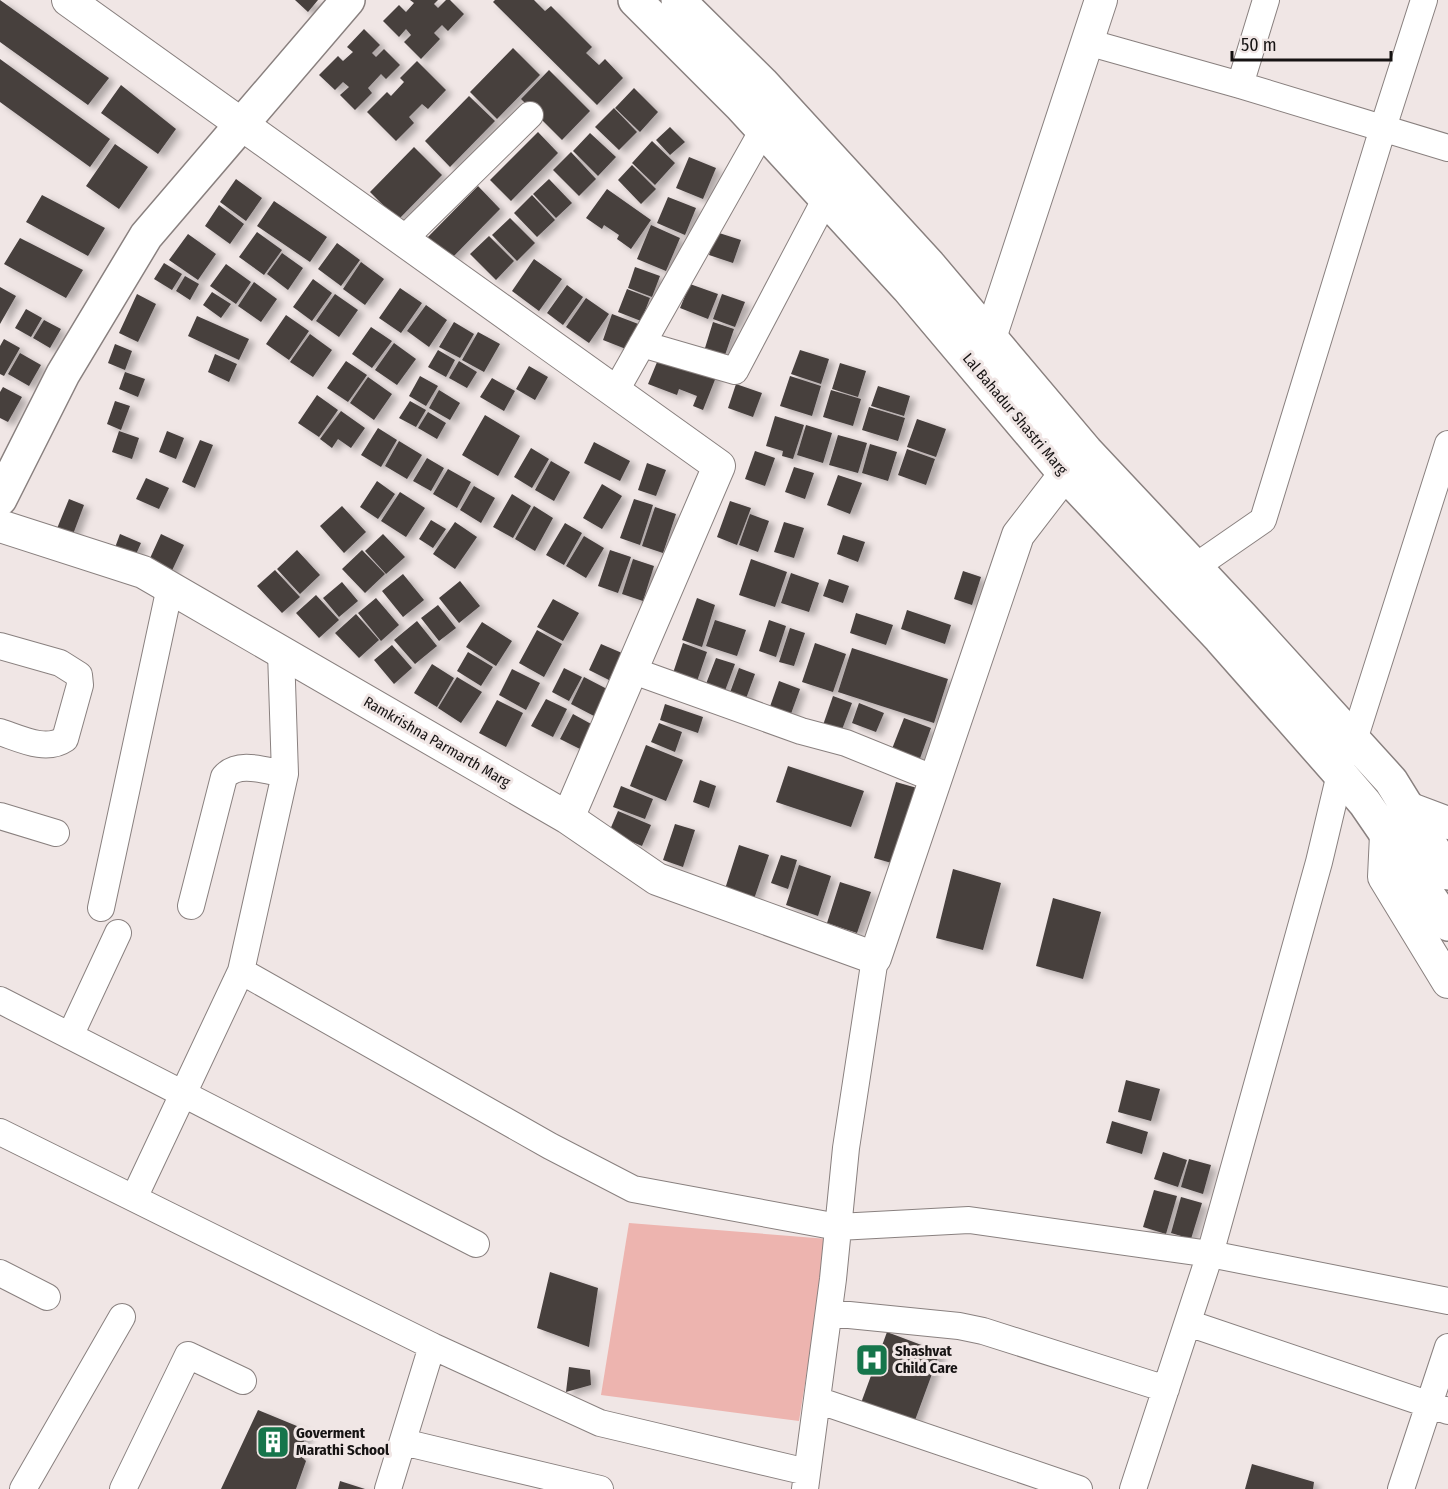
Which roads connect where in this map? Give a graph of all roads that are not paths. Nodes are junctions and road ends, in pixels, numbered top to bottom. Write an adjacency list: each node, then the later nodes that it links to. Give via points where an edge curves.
1 (68, 0): 11 (street)
2 (348, 0): 11 (main road)
3 (635, 0): 13 (main road, Lal Bahadur Shastri Marg)
4 (678, 0): 17 (main road, Lal Bahadur Shastri Marg, via 762,83 929,265)
5 (1101, 0): 8 (street)
6 (1266, 0): 9 (street)
7 (1424, 0): 12 (street)
8 (1087, 42): 9 (street); 17 (street)
9 (1240, 85): 12 (street)
10 (530, 115): 16 (street)
11 (241, 123): 16 (street); 22 (main road, via 146,236 63,374)
12 (1383, 128): 14 (street); 24 (street, via 1263,520)
13 (763, 130): 15 (main road, Lal Bahadur Shastri Marg); 18 (street)
14 (1448, 148)
15 (826, 198): 18 (street, via 735,371); 21 (main road, Lal Bahadur Shastri Marg)
16 (403, 240): 19 (street)
17 (990, 338): 21 (main road, Lal Bahadur Shastri Marg)
18 (642, 344): 19 (street)
19 (615, 392): 28 (street, via 719,466)
20 (1448, 444): 30 (street)
21 (1075, 462): 24 (main road, Lal Bahadur Shastri Marg); 32 (main road, Lal Bahadur Shastri Marg, via 1220,638); 33 (street, via 1018,535)
22 (0, 499)
23 (0, 526): 25 (street, Ramkrishna Parmarth Marg, via 143,572)
24 (1195, 567): 30 (main road, Lal Bahadur Shastri Marg)
25 (170, 587): 27 (street, Ramkrishna Parmarth Marg); 42 (street)
26 (0, 646): 29 (street, via 60,663 79,675 80,685 65,739 55,746)
27 (281, 652): 31 (street); 36 (street, Ramkrishna Parmarth Marg)
28 (631, 670): 33 (street, via 801,731 846,743); 36 (street)
29 (0, 732)
30 (1354, 740): 34 (main road, Lal Bahadur Shastri Marg, via 1391,781)
31 (285, 774): 41 (street, via 239,767 224,777); 46 (street)
32 (1340, 774): 39 (main road, Lal Bahadur Shastri Marg); 55 (street)
33 (934, 779): 45 (street)
34 (1408, 808): 37 (street); 40 (main road, Lal Bahadur Shastri Marg)
35 (0, 816): 38 (street)
36 (568, 818): 45 (street, Ramkrishna Parmarth Marg, via 657,879)
37 (1448, 823)
38 (56, 833)
39 (1386, 835): 40 (main road, Lal Bahadur Shastri Marg); 47 (street, via 1384,877)
40 (1433, 869): 43 (main road)
41 (190, 906)
42 (101, 908)
43 (1448, 924)
44 (118, 933): 49 (street)
45 (875, 958): 53 (street)
46 (240, 971): 50 (street); 53 (street, via 540,1141 633,1189)
47 (1448, 982)
48 (0, 1000): 49 (street)
49 (70, 1036): 50 (street)
50 (183, 1094): 52 (street); 54 (street)
51 (0, 1132): 52 (street)
52 (134, 1198): 62 (street)
53 (838, 1227): 55 (street, via 969,1220); 59 (street)
54 (476, 1244)
55 (1210, 1254): 58 (street); 61 (street)
56 (0, 1273): 57 (street)
57 (47, 1297)
58 (1448, 1301)
59 (829, 1313): 65 (street, via 984,1331); 66 (street)
60 (122, 1317): 70 (street)
61 (1188, 1323): 65 (street); 67 (street)
62 (432, 1346): 68 (street); 69 (street, via 600,1423)
63 (1448, 1347): 67 (street)
64 (243, 1381): 71 (street, via 188,1355)
65 (1166, 1389): 75 (street)
66 (817, 1400): 69 (street); 74 (street)
67 (1438, 1408): 76 (street)
68 (403, 1442): 72 (street); 73 (street)
69 (806, 1481)
70 (23, 1489)
71 (123, 1489)
72 (388, 1489)
73 (600, 1489)
74 (1079, 1489)
75 (1133, 1489)
76 (1401, 1489)

